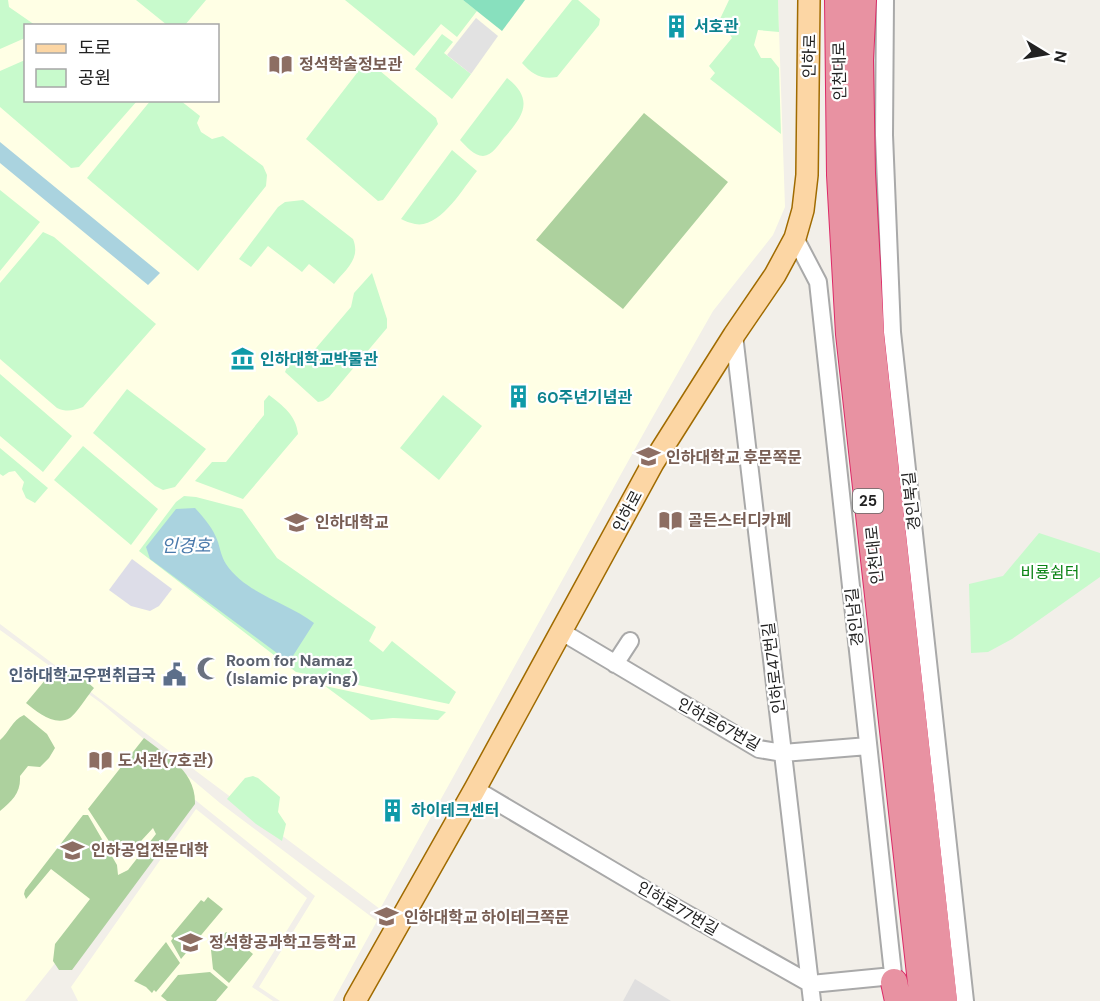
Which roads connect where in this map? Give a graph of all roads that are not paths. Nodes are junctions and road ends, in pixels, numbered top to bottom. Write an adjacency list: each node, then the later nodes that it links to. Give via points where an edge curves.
1 (809, 0): 5 (main road, 인하로, via 807,175)
2 (838, 0): 17 (highway, 인천대로 / 25, via 840,175 849,334)
3 (863, 0): 18 (highway, 인천대로 / 25, via 862,172 871,336)
4 (885, 0): 19 (street, 경인북길, via 884,135 892,332)
5 (795, 238): 6 (main road, 인하로, via 776,275); 10 (street, 경인남길, via 818,282)
6 (734, 335): 7 (main road, 인하로, via 653,463); 11 (street, 인하로47번길)
7 (562, 632): 9 (street, 인하로67번길); 12 (main road, 인하로)
8 (630, 640): 9 (street)
9 (615, 664): 11 (street, 인하로67번길, via 759,748)
10 (868, 746): 11 (street, 인하로67번길); 14 (street, 경인남길)
11 (783, 753): 13 (street, 인하로47번길)
12 (475, 789): 13 (street, 인하로77번길); 15 (main road, 인하로)
13 (811, 984): 14 (street); 16 (street, 인하로47번길)
14 (895, 990)
15 (355, 1001)
16 (812, 1001)
17 (922, 1001)
18 (944, 1001)
19 (965, 1001)

